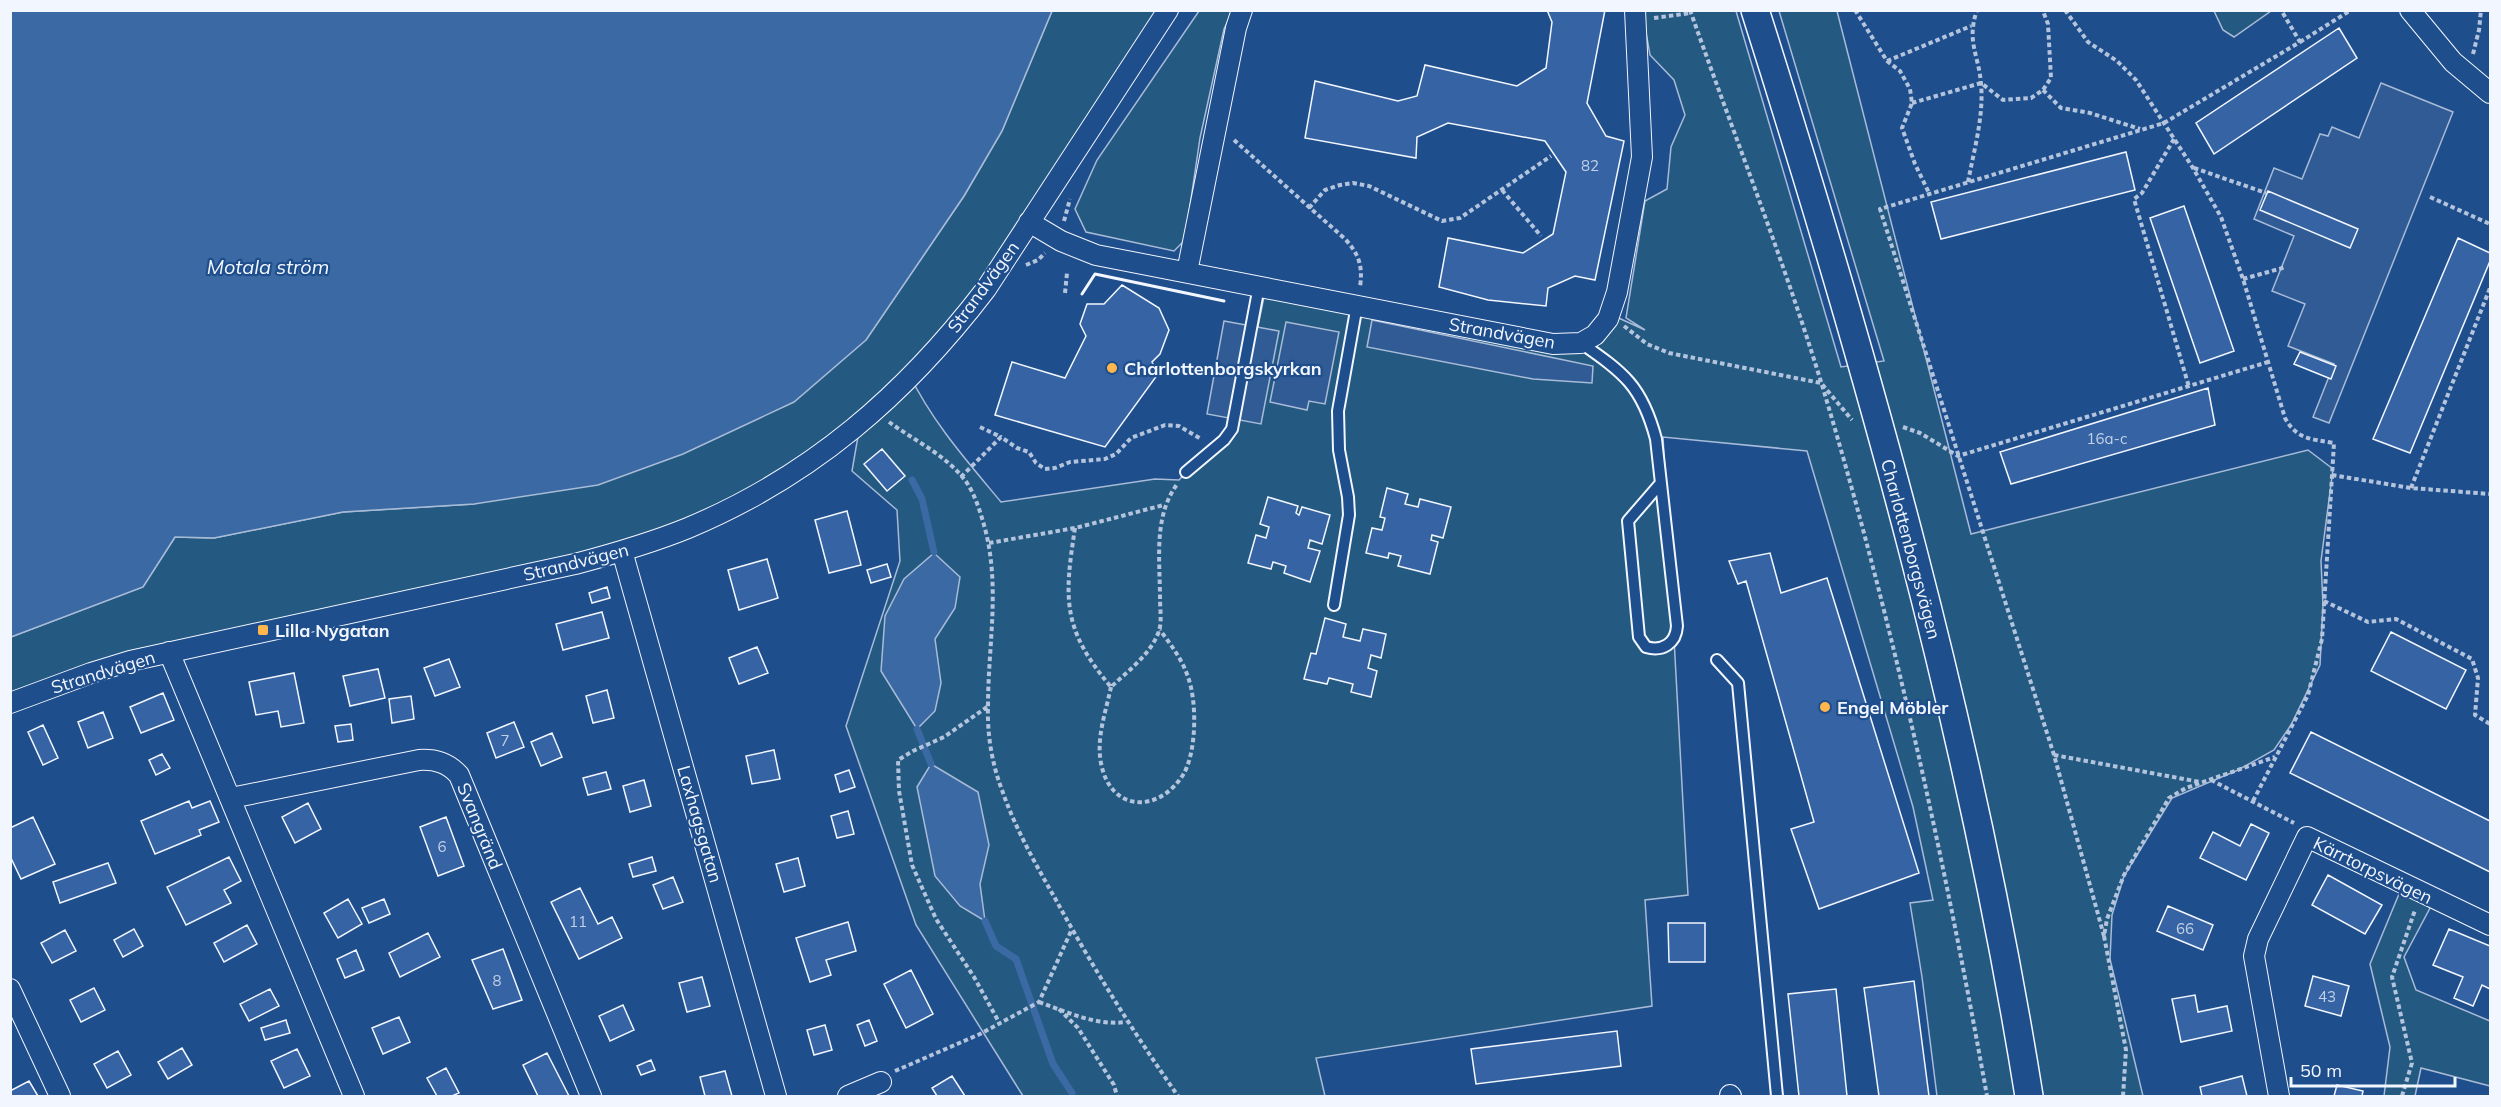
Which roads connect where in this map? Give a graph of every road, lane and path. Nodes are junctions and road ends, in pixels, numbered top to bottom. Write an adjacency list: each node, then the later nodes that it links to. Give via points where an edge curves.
1 (1168, 10): 34 (street, Strandvägen)
2 (1242, 10): 23 (street)
3 (1755, 10): 100 (main road, Charlottenborgsvägen, via 1836,279 1931,620 1981,839)
4 (1854, 10): 16 (path)
5 (1977, 10): 14 (path)
6 (2065, 10): 22 (path, via 2088,42 2117,61 2136,80)
7 (2281, 10): 15 (path)
8 (2351, 10): 15 (path)
9 (2410, 10): 17 (street)
10 (2481, 10): 17 (path, via 2480,30)
11 (2044, 11): 19 (path, via 2050,78)
12 (1690, 12): 13 (path); 48 (path)
13 (1635, 15): 45 (street, Strandvägen, via 1642,156)
14 (1971, 26): 16 (path); 18 (path)
15 (2300, 42): 22 (path)
16 (1887, 60): 21 (path, via 1900,71 1910,89)
17 (2467, 75): 20 (street)
18 (1981, 83): 19 (path, via 2003,100 2031,98); 21 (path); 28 (path, via 1979,127)
19 (2043, 90): 24 (path, via 2061,108)
20 (2490, 93)
21 (1912, 103): 30 (path, via 1902,128)
22 (2164, 123): 24 (path); 25 (path)
23 (1217, 124): 33 (path); 39 (street)
24 (2142, 129): 28 (path)
25 (2174, 139): 27 (path); 49 (path, via 2142,193 2134,199)
26 (1551, 156): 29 (path)
27 (2193, 168): 31 (path); 40 (path, via 2221,216)
28 (1968, 182): 30 (path)
29 (1502, 190): 33 (path, via 1460,218 1442,221 1369,186 1353,183 1326,190); 36 (path)
30 (1929, 193): 54 (path, via 1880,209)
31 (2266, 193)
32 (2430, 197): 35 (path)
33 (1309, 208): 44 (path, via 1357,252 1362,276)
34 (1029, 222): 39 (street, Strandvägen, via 1096,255); 64 (street, Strandvägen, via 958,325 913,376 864,421 800,468 745,501 687,528)
35 (2490, 225)
36 (1541, 236)
37 (2286, 267): 40 (path)
38 (1067, 273): 43 (path)
39 (1187, 273): 41 (street, Strandvägen)
40 (2243, 279): 47 (path)
41 (1259, 286): 44 (street, Strandvägen); 53 (lane, via 1236,419 1233,429)
42 (2490, 288): 59 (path)
43 (1065, 293)
44 (1357, 305): 46 (street, Strandvägen, via 1553,344); 66 (lane, via 1338,411 1339,450 1349,515)
45 (1610, 314): 46 (street, Strandvägen, via 1595,335); 48 (path, via 1647,344 1669,353)
46 (1581, 344): 58 (lane, via 1621,371 1634,387 1656,439)
47 (2268, 362): 49 (path); 56 (path, via 2292,430 2334,443)
48 (1821, 383): 99 (path, via 1888,624 1964,970)
49 (2189, 387): 54 (path)
50 (889, 422): 57 (path, via 933,451)
51 (980, 427): 52 (path)
52 (1001, 437): 53 (path, via 1029,452 1045,469 1105,459 1116,454 1131,438 1165,425 1179,426); 57 (path)
53 (1215, 448): 55 (lane)
54 (1958, 456): 74 (path)
55 (1186, 472): 61 (path)
56 (2332, 475): 59 (path); 65 (path)
57 (961, 477): 63 (path, via 980,509)
58 (1660, 484): 58 (lane, via 1677,635 1665,647 1654,649 1646,647 1639,637 1628,521)
59 (2411, 488): 60 (path)
60 (2490, 494)
61 (1164, 505): 62 (path); 67 (path, via 1160,531)
62 (1076, 528): 63 (path); 70 (path, via 1067,592 1070,614 1091,663)
63 (989, 543): 72 (path, via 994,595)
64 (622, 551): 68 (street, Strandvägen); 94 (street, Laxhagsgatan)
65 (2324, 601): 73 (path, via 2368,622 2397,619 2472,659 2478,678 2475,715); 75 (path, via 2322,639 2308,695)
66 (1334, 605)
67 (1160, 630): 70 (path, via 1136,664); 70 (path, via 1189,679 1194,733 1184,773 1162,797 1126,801 1112,791 1105,776 1100,746)
68 (169, 652): 71 (street, Strandvägen, via 91,673); 78 (street)
69 (1717, 660): 98 (lane, via 1738,683)
70 (1111, 687)
71 (10, 703)
72 (987, 707): 83 (path, via 1001,789); 89 (path, via 944,737 898,760 899,791 912,865 936,919)
73 (2490, 724)
74 (2054, 755): 77 (path); 84 (path)
75 (2275, 757): 76 (path); 79 (path)
76 (2211, 780): 77 (path); 79 (path)
77 (2202, 783): 84 (path, via 2169,798 2158,815 2124,875)
78 (231, 798): 92 (street); 93 (street, Svangränd, via 419,760 451,766 459,775)
79 (2253, 801): 80 (path, via 2291,820)
80 (2307, 837): 81 (street, Kärrtorpsvägen); 102 (street, Kärrtorpsvägen, via 2258,939 2254,956)
81 (2420, 893): 82 (street, Kärrtorpsvägen); 103 (path, via 2392,976 2412,1063)
82 (2490, 925)
83 (1072, 929): 86 (path); 88 (path)
84 (2104, 936): 101 (path, via 2126,1050)
85 (10, 989): 91 (street)
86 (1039, 1002): 87 (path); 89 (path)
87 (1059, 1009): 88 (path, via 1097,1022); 96 (path, via 1078,1028)
88 (1126, 1022): 97 (path)
89 (1000, 1024): 90 (path, via 888,1074)
90 (881, 1082): 95 (street)
91 (60, 1096)
92 (354, 1096)
93 (591, 1096)
94 (776, 1096)
95 (848, 1096)
96 (1117, 1096)
97 (1178, 1096)
98 (1777, 1096)
99 (1987, 1096)
100 (2029, 1096)
101 (2122, 1096)
102 (2279, 1096)
103 (2402, 1096)

